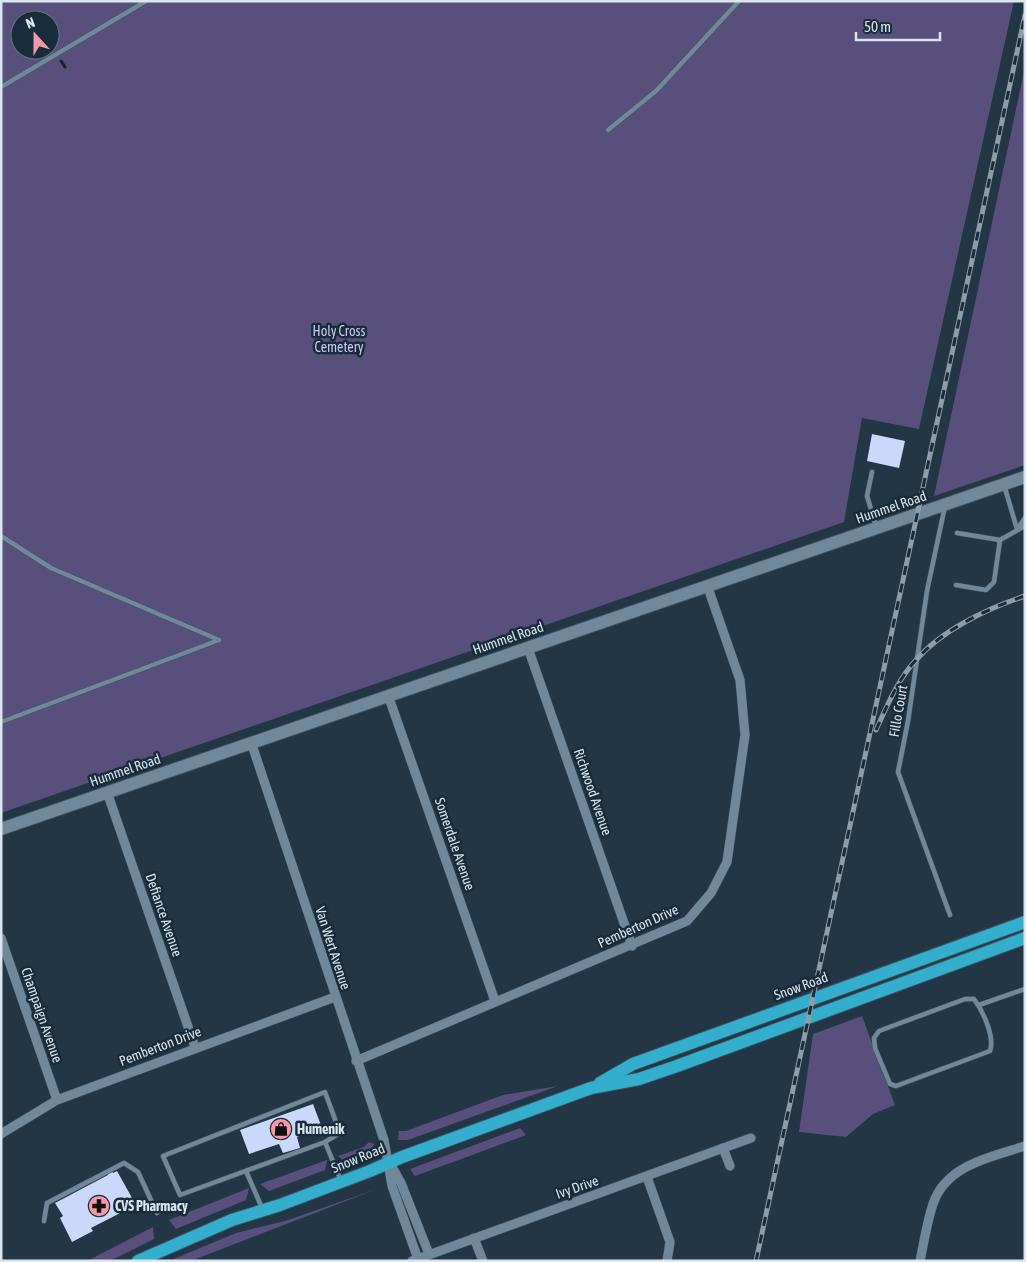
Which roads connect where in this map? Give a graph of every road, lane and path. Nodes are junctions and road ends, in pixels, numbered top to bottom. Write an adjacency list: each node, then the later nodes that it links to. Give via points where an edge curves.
1 (146, 1): 3 (lane)
2 (739, 1): 4 (lane, via 656,91)
3 (1, 87)
4 (608, 130)
5 (872, 472): 11 (lane, via 867,496)
6 (1025, 477): 7 (street, Hummel Road)
7 (1004, 484): 8 (street, Hummel Road); 12 (lane)
8 (945, 504): 11 (street, Hummel Road); 24 (lane, Fillo Court, via 898,772)
9 (1025, 518): 12 (lane)
10 (1025, 526): 12 (lane)
11 (876, 528): 16 (street, Hummel Road)
12 (1017, 529): 15 (lane)
13 (957, 533): 15 (lane)
14 (1, 536): 20 (lane, via 51,568 218,640)
15 (1000, 540): 17 (lane, via 994,582 986,590)
16 (707, 585): 18 (street, Hummel Road); 28 (street, Pemberton Drive, via 740,680 745,734 727,862 711,893 687,922)
17 (956, 585)
18 (528, 648): 19 (street, Hummel Road); 28 (street, Richwood Avenue)
19 (388, 695): 21 (street, Hummel Road); 31 (street, Somerdale Avenue)
20 (1, 722)
21 (251, 742): 22 (street, Hummel Road); 30 (street, Van Wert Avenue)
22 (107, 792): 23 (street, Hummel Road); 33 (street, Defiance Avenue)
23 (1, 829)
24 (950, 915)
25 (1025, 922): 35 (main road, Snow Road, via 633,1064)
26 (1, 938): 36 (street, Champaign Avenue)
27 (1025, 938): 35 (main road, Snow Road, via 677,1066 639,1079)
28 (632, 946): 31 (street, Pemberton Drive)
29 (1025, 989): 32 (lane)
30 (335, 996): 33 (street, Pemberton Drive); 34 (street, Van Wert Avenue)
31 (495, 1001): 34 (street, Pemberton Drive)
32 (979, 1006): 32 (lane, via 974,999 966,999 879,1032 874,1038 875,1048 890,1084 896,1086 990,1051 993,1043)
33 (195, 1047): 36 (street, Pemberton Drive)
34 (356, 1061): 42 (street, Van Wert Avenue)
35 (591, 1088): 42 (main road, Snow Road)
36 (57, 1100): 37 (street, Pemberton Drive)
37 (1, 1134)
38 (751, 1138): 41 (street, Ivy Drive)
39 (325, 1142): 44 (lane); 44 (lane, via 340,1133 325,1092 163,1156 180,1195); 46 (lane)
40 (1025, 1146): 56 (street, via 976,1162 947,1179 933,1203)
41 (723, 1148): 43 (street); 45 (street, Ivy Drive)
42 (389, 1162): 46 (main road, Snow Road); 51 (street, Van Wert Avenue, via 401,1183); 52 (street, Van Wert Avenue, via 392,1186)
43 (730, 1166)
44 (246, 1171): 47 (lane)
45 (647, 1177): 50 (street, Ivy Drive); 55 (street, via 670,1242)
46 (341, 1182): 47 (main road, Snow Road)
47 (263, 1210): 53 (main road, Snow Road)
48 (157, 1214): 49 (lane, via 138,1172 124,1163 47,1203)
49 (44, 1221)
50 (474, 1238): 51 (street, Ivy Drive); 54 (street)
51 (428, 1254): 52 (street, Ivy Drive)
52 (415, 1260)
53 (138, 1261)
54 (483, 1261)
55 (667, 1261)
56 (920, 1261)

